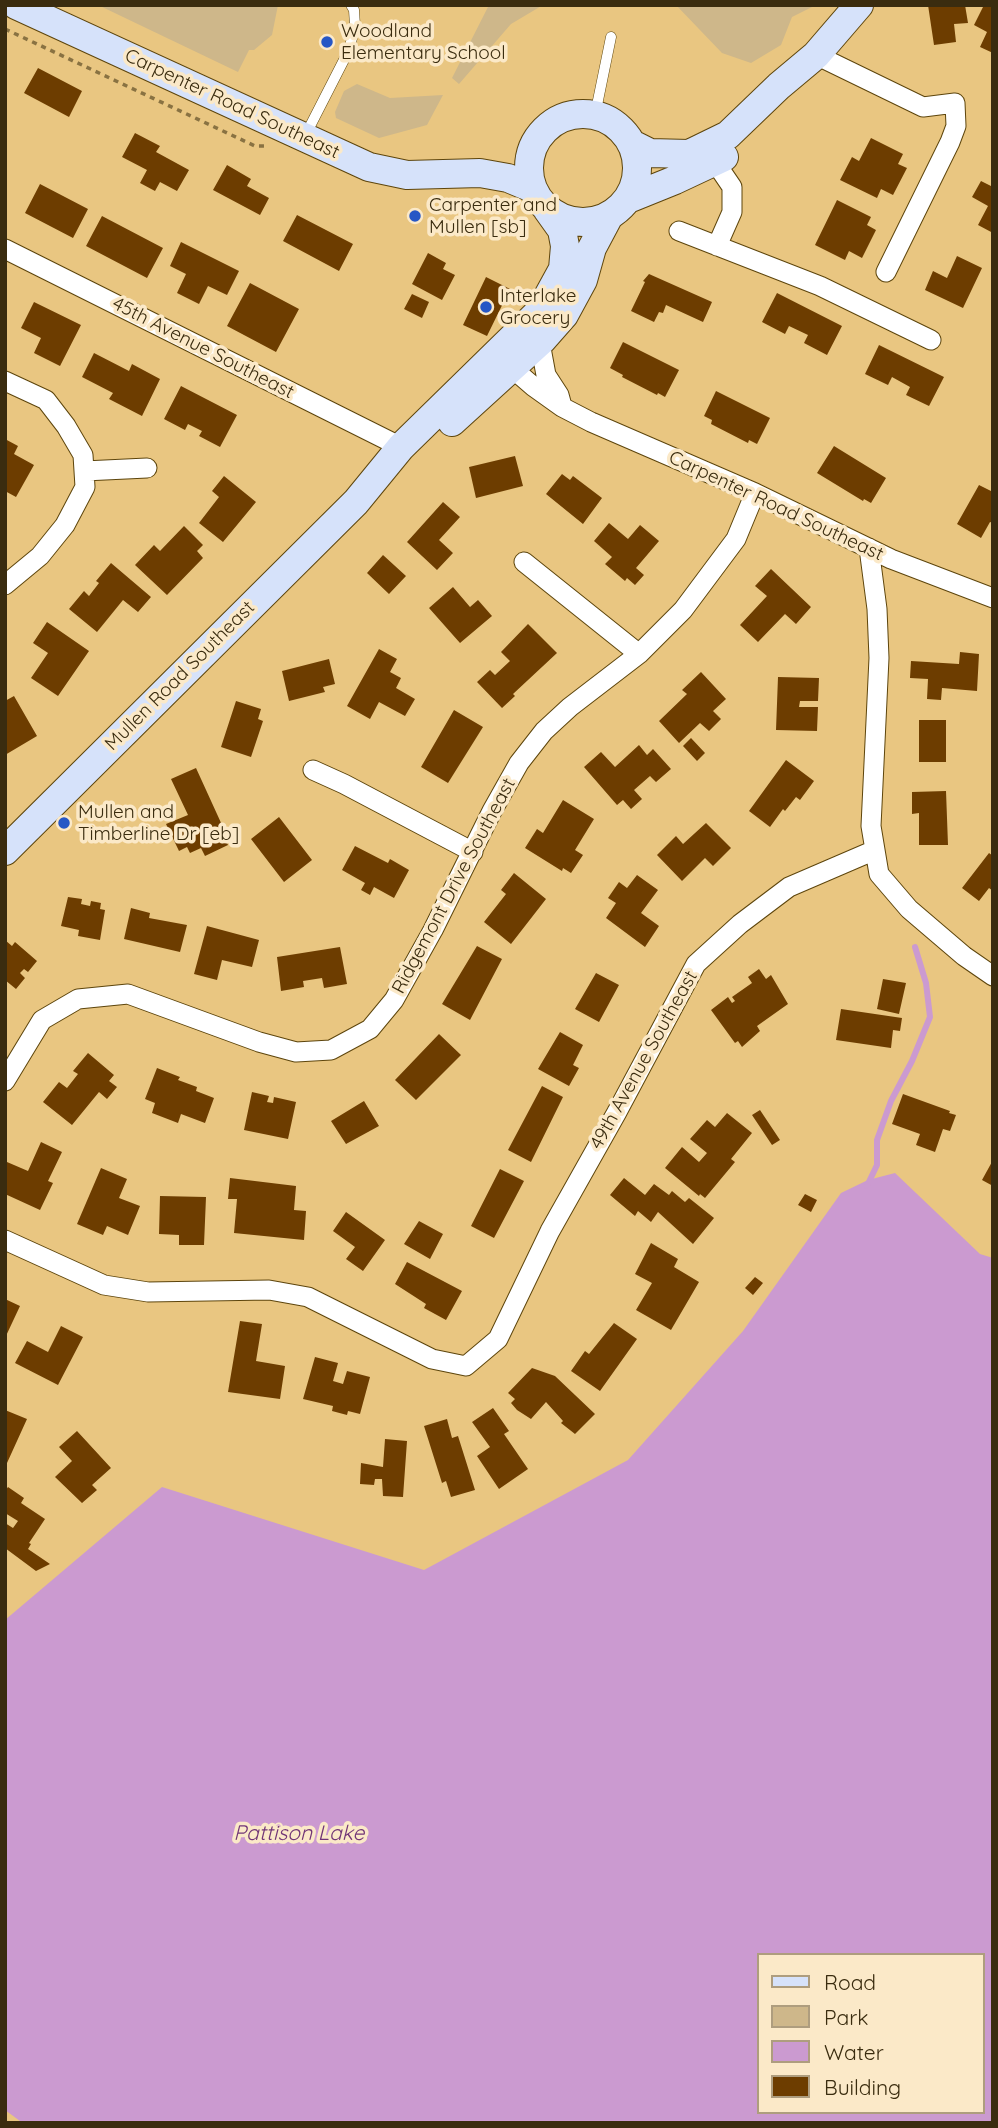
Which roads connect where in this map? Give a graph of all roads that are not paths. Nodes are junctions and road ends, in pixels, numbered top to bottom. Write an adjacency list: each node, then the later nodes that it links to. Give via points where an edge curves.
1 (351, 5): 7 (lane, via 355,26 349,50)
2 (859, 5): 5 (street)
3 (27, 7): 7 (street, Carpenter Road Southeast)
4 (611, 37): 6 (lane)
5 (813, 57): 9 (street, via 728,135 703,149 662,154); 10 (street, via 790,97 739,147); 17 (street, via 923,107 955,103 956,126 950,142)
6 (595, 115): 8 (street, via 566,116 549,125); 9 (street, via 621,129)
7 (305, 137): 11 (street, Carpenter Road Southeast, via 369,167 407,175)
8 (536, 140): 11 (street, Carpenter Road Southeast, via 509,156); 12 (street, via 529,162)
9 (632, 144): 13 (street, via 637,172 634,186)
10 (715, 162): 13 (street); 15 (street, via 732,187 732,212)
11 (455, 172): 12 (street, Carpenter Road Southeast, via 498,176)
12 (540, 198): 13 (street, via 563,219 582,222); 18 (street, Mullen Road Southeast, via 562,230 565,246 563,269)
13 (618, 207): 19 (street, Mullen Road Southeast, via 592,248 575,296)
14 (680, 231): 15 (street)
15 (718, 246): 20 (street, via 820,286)
16 (5, 249): 24 (street, 45th Avenue Southeast)
17 (886, 272)
18 (540, 311): 21 (street, via 513,356); 24 (street, Mullen Road Southeast)
19 (542, 340): 21 (street, Mullen Road Southeast); 23 (street, via 546,375)
20 (931, 340)
21 (512, 368): 23 (street, Carpenter Road Southeast); 28 (street, Mullen Road Southeast, via 402,468)
22 (5, 381): 26 (street, via 46,400 83,455)
23 (562, 407): 27 (street, Carpenter Road Southeast)
24 (401, 447): 28 (street, Mullen Road Southeast)
25 (147, 468): 26 (street)
26 (84, 471): 31 (street, via 85,487 65,525 40,556)
27 (755, 493): 29 (street, Carpenter Road Southeast); 33 (street, Ridgemont Drive Southeast, via 736,539 715,569)
28 (356, 502): 36 (street, Mullen Road Southeast)
29 (869, 548): 32 (street, Carpenter Road Southeast); 35 (street, via 879,658 871,826)
30 (524, 562): 33 (street)
31 (5, 585)
32 (993, 598)
33 (639, 654): 37 (street, Ridgemont Drive Southeast, via 544,731 519,763)
34 (313, 770): 37 (street)
35 (875, 850): 38 (street, via 879,874 909,909); 40 (street, 49th Avenue Southeast, via 789,887 696,964 550,1231 498,1339 466,1366 432,1359 309,1297 269,1290 148,1292 104,1285)
36 (5, 851)
37 (472, 852): 39 (street, Ridgemont Drive Southeast, via 394,1000 370,1029 331,1050 284,1049 128,994 78,999 42,1020)
38 (993, 976)
39 (5, 1081)
40 (5, 1240)

